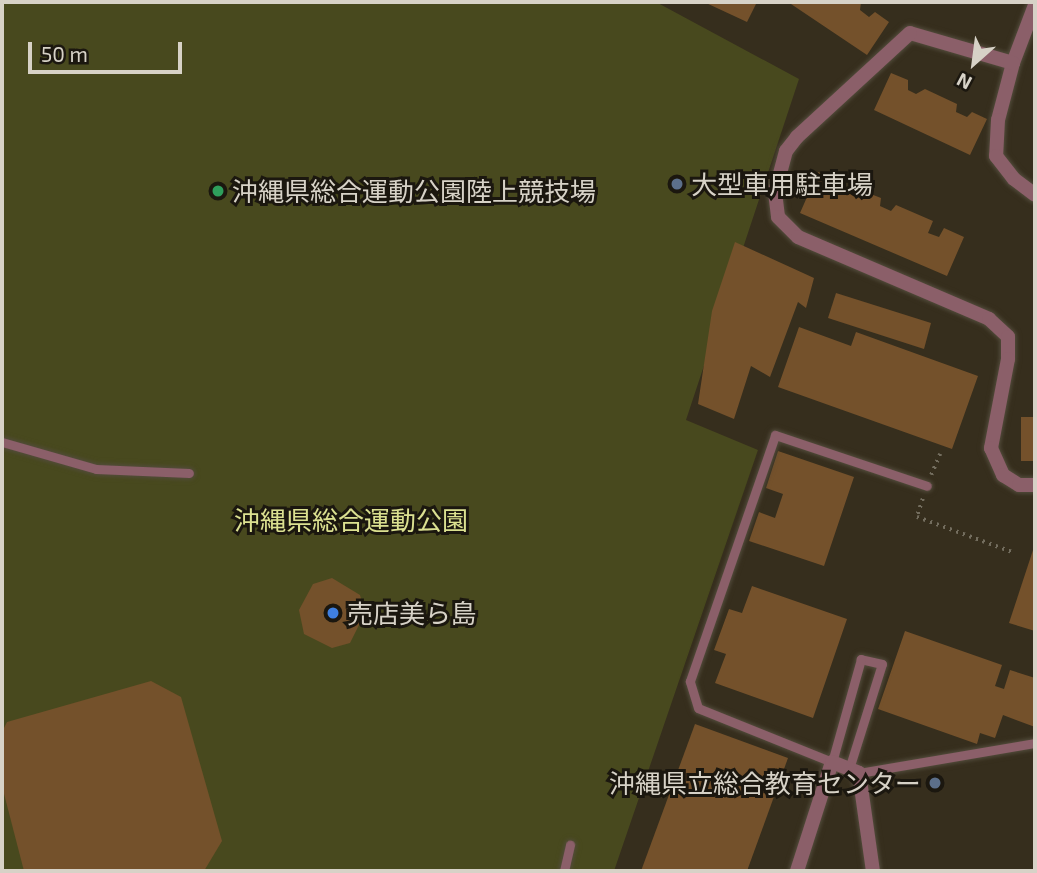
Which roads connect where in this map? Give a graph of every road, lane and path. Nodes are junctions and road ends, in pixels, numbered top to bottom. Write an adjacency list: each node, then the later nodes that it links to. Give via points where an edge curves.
1 (1035, 5): 2 (street)
2 (1013, 64): 3 (street, via 998,120 996,156 1014,179); 7 (street, via 910,33 797,137 786,151 775,192 778,217 798,237 989,319 1009,337 1009,359 991,448 1003,475 1019,485)
3 (1035, 195)
4 (2, 442): 6 (lane, via 96,470)
5 (940, 454): 8 (path)
6 (189, 473)
7 (1035, 485)
8 (927, 486): 9 (path, via 916,517); 11 (lane, via 775,435 690,681 698,708)
9 (1015, 553)
10 (1035, 743): 12 (lane)
11 (832, 762): 12 (street); 12 (lane, via 861,659 882,664); 15 (street)
12 (854, 771): 16 (street)
13 (570, 845): 14 (lane)
14 (564, 871)
15 (797, 871)
16 (873, 871)

